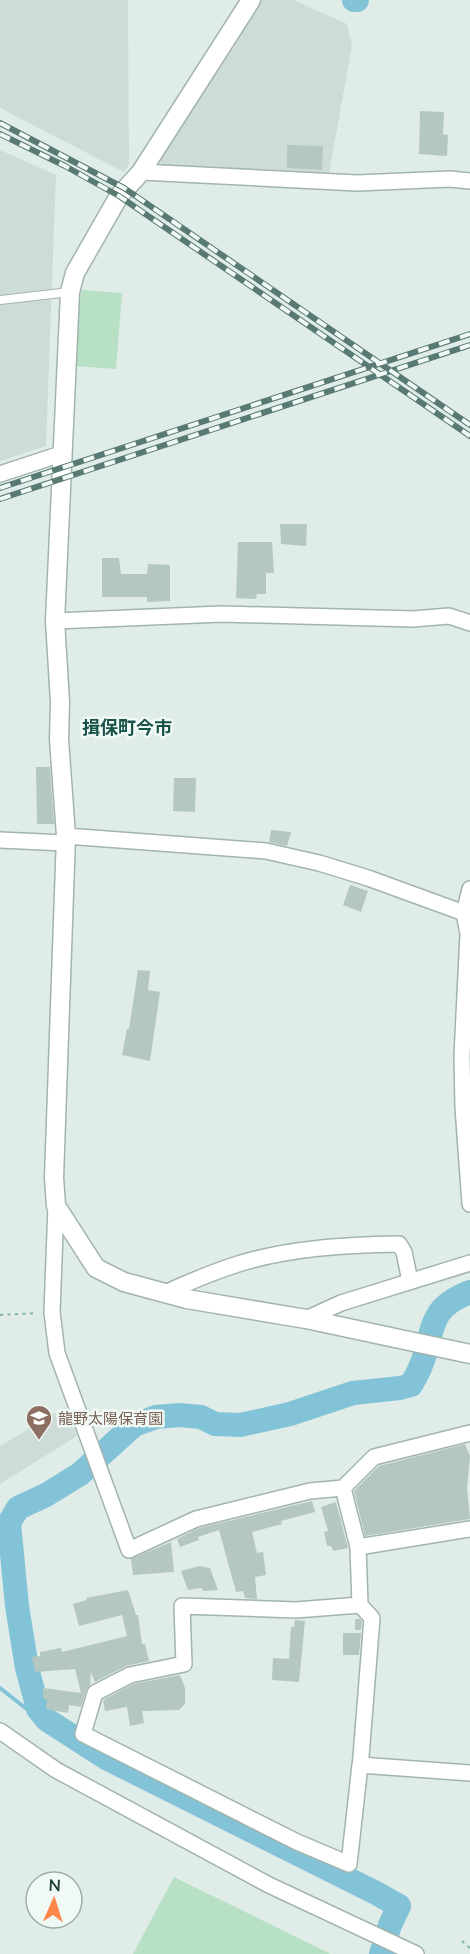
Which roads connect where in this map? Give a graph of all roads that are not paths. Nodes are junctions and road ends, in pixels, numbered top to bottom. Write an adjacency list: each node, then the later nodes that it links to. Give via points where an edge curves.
1 (250, 0): 2 (street)
2 (141, 172): 3 (street, via 357,183); 4 (street, via 119,196 75,273)
3 (470, 181)
4 (70, 292): 5 (lane); 6 (street)
5 (0, 300)
6 (61, 454): 7 (street); 8 (street)
7 (0, 474)
8 (55, 621): 9 (street, via 222,614 413,619 449,616); 11 (street)
9 (470, 623)
10 (0, 840): 11 (street)
11 (65, 840): 13 (street, via 266,851 358,875); 15 (street)
12 (470, 889): 13 (street)
13 (464, 913): 14 (street, via 468,934 462,1076)
14 (470, 1204)
15 (56, 1206): 18 (street, via 96,1268 124,1282); 22 (street, via 52,1312 57,1353 129,1550 196,1519 310,1491)
16 (470, 1263): 17 (street)
17 (410, 1281): 18 (street, via 399,1244 385,1244 288,1253 240,1263); 19 (street)
18 (165, 1293): 19 (street)
19 (306, 1319): 20 (street)
20 (470, 1354)
21 (470, 1433): 22 (street, via 374,1457)
22 (344, 1488): 24 (street)
23 (470, 1529): 24 (street)
24 (358, 1547): 25 (street)
25 (360, 1605): 27 (street, via 372,1618); 27 (street, via 296,1610 182,1606 184,1664 130,1675 95,1693 83,1734 348,1864)
26 (0, 1731): 29 (street, via 56,1770 269,1885)
27 (360, 1769): 28 (street, via 360,1765)
28 (470, 1773)
29 (416, 1954)

